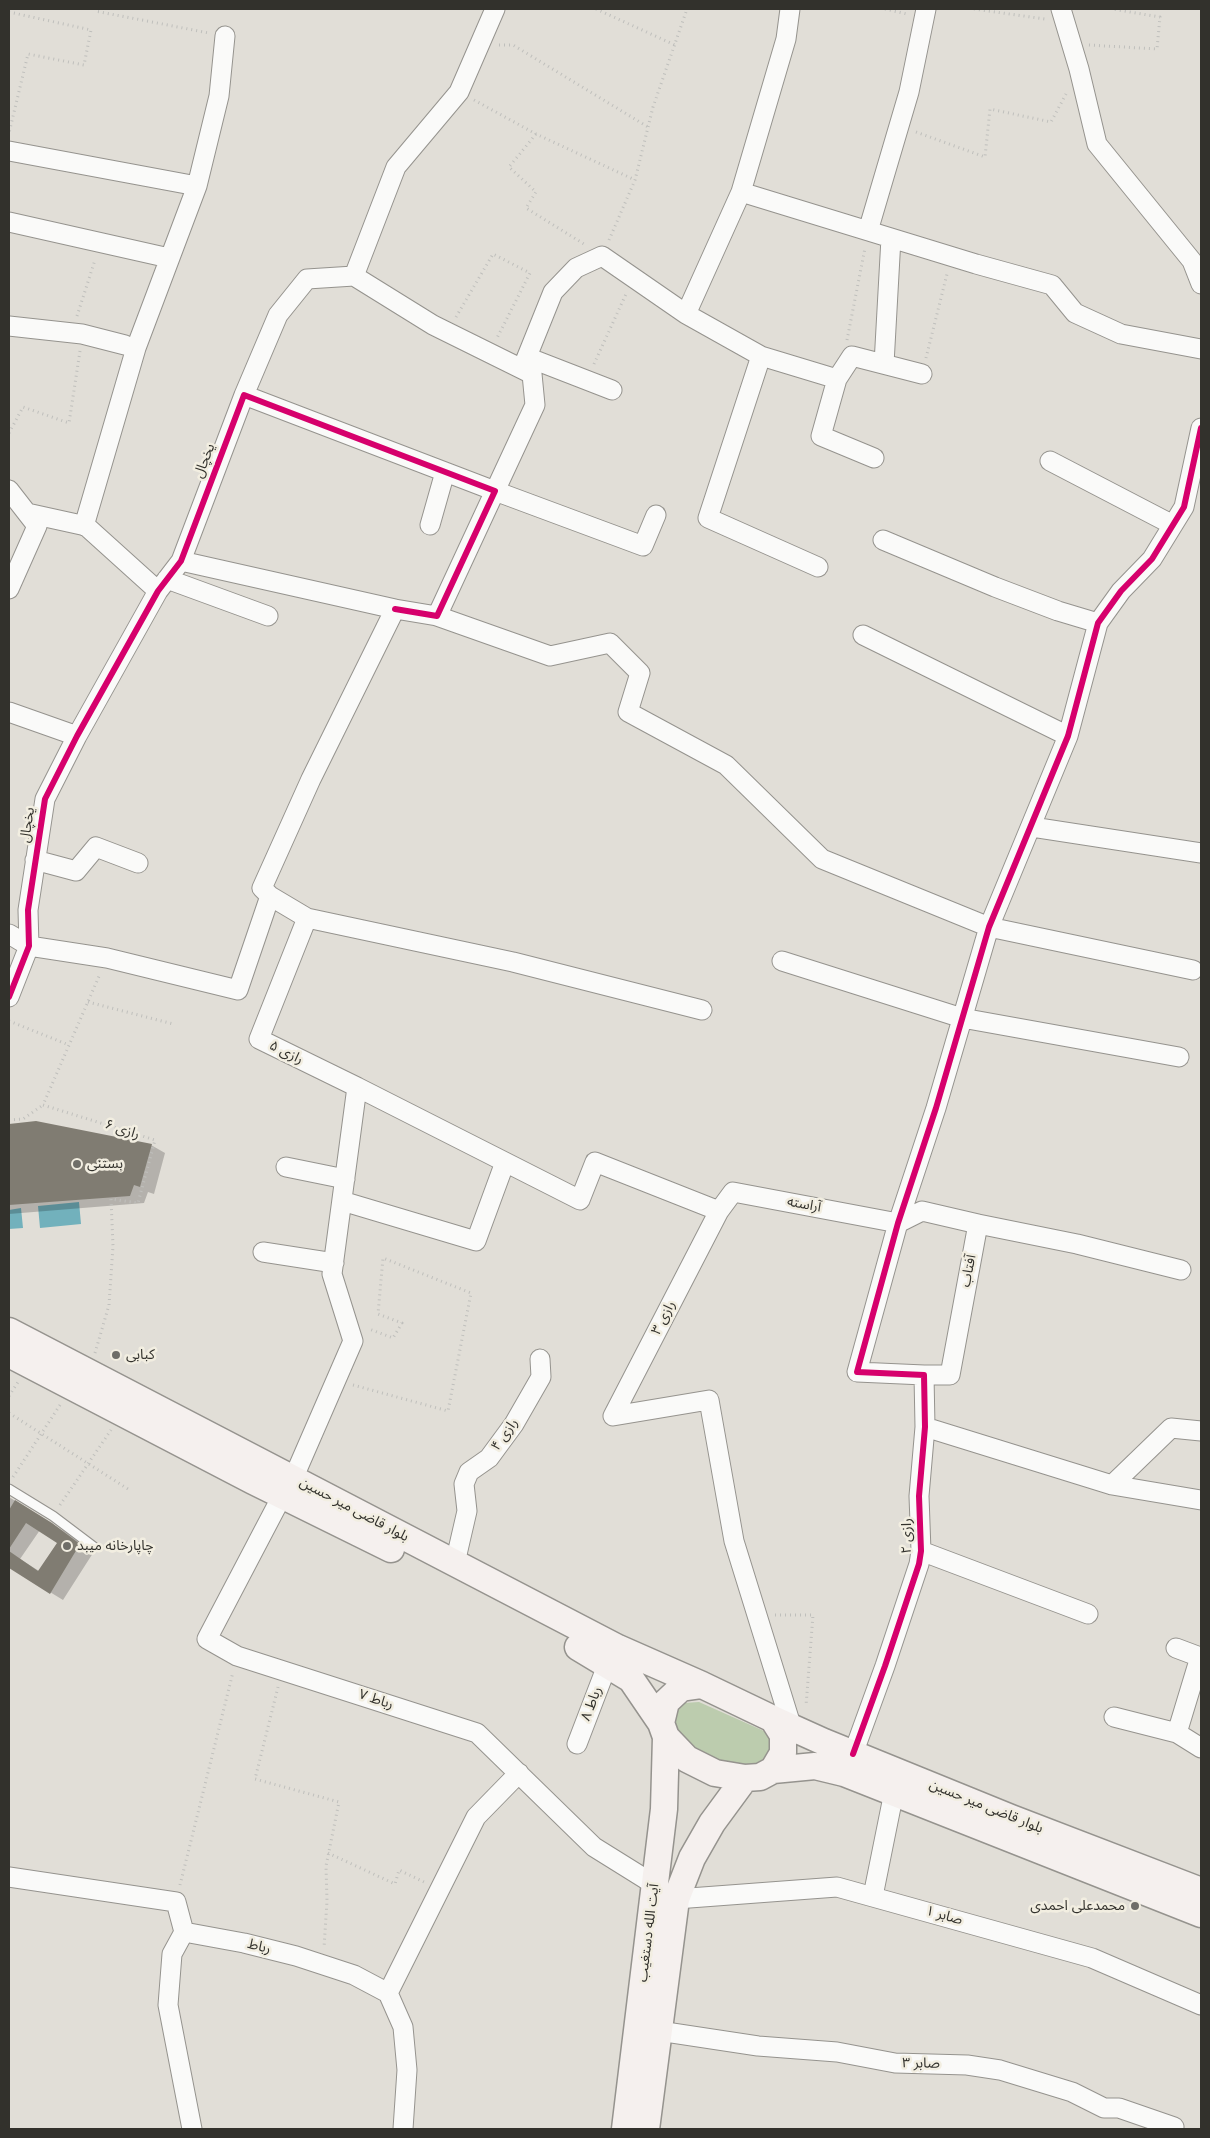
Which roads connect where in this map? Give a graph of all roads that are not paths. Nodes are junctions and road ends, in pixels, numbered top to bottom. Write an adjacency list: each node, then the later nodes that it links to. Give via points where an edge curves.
1 (495, 9): 13 (street, via 459,92 396,167)
2 (790, 9): 8 (street, via 786,39)
3 (926, 9): 10 (street, via 908,92)
4 (1063, 15): 14 (street, via 1097,144 1192,261)
5 (225, 36): 7 (street, via 218,96)
6 (9, 151): 7 (street)
7 (197, 186): 12 (street)
8 (741, 192): 10 (street); 15 (street)
9 (9, 222): 12 (street)
10 (868, 231): 11 (street)
11 (892, 238): 18 (street, via 1052,285 1075,313 1121,334); 21 (street)
12 (169, 258): 36 (street, via 136,348)
13 (354, 276): 20 (street, via 448,332 490,352); 25 (street, یخچال, via 307,279 278,314)
14 (1201, 284)
15 (686, 314): 19 (street); 20 (street, via 602,256 576,268 553,292)
16 (9, 326): 17 (street, via 77,334)
17 (125, 345)
18 (1201, 349)
19 (761, 356): 23 (street); 39 (street, via 708,518)
20 (525, 363): 24 (street); 31 (street, via 532,374 535,405)
21 (884, 364): 22 (street); 23 (street, via 852,356)
22 (922, 374)
23 (839, 375): 27 (street, via 821,436)
24 (612, 390)
25 (244, 395): 29 (street); 38 (street, یخچال)
26 (1201, 428): 35 (street, via 1184,507)
27 (874, 458)
28 (1050, 461): 35 (street)
29 (445, 472): 31 (street); 34 (street)
30 (9, 490): 32 (street)
31 (495, 492): 33 (street, via 643,546); 44 (street)
32 (27, 513): 36 (street); 41 (street, via 37,526)
33 (656, 515)
34 (430, 525)
35 (1173, 525): 45 (street, via 1152,559 1121,591)
36 (84, 526): 40 (street)
37 (884, 540): 45 (street, via 995,587)
38 (181, 561): 40 (street, یخچال); 42 (street)
39 (818, 567)
40 (163, 585): 43 (street); 48 (street, یخچال)
41 (9, 589)
42 (395, 609): 44 (street); 54 (street, via 311,779 262,888)
43 (268, 616)
44 (438, 616): 56 (street, via 550,656 610,643 640,673 628,712 726,765 822,859)
45 (1098, 622): 49 (street)
46 (863, 635): 49 (street)
47 (9, 712): 48 (street)
48 (77, 736): 52 (street, یخچال, via 45,799)
49 (1068, 736): 50 (street)
50 (1032, 827): 51 (street); 56 (street)
51 (1201, 853)
52 (34, 860): 53 (street, via 76,871 96,847); 58 (street, یخچال, via 28,910)
53 (138, 863)
54 (270, 896): 55 (street); 58 (street, via 238,990 107,958)
55 (307, 918): 62 (street, via 513,962); 65 (street, رازی ۵, via 258,1039)
56 (989, 927): 60 (street); 63 (street)
57 (9, 934): 58 (street)
58 (28, 946): 61 (street)
59 (782, 961): 63 (street)
60 (1194, 970)
61 (9, 997)
62 (702, 1010)
63 (962, 1018): 64 (street); 71 (street)
64 (1179, 1057)
65 (357, 1087): 66 (street); 68 (street)
66 (505, 1162): 69 (street, via 476,1241); 70 (street, via 580,1200 595,1162)
67 (286, 1167): 68 (street)
68 (345, 1179): 69 (street)
69 (342, 1201): 74 (street)
70 (719, 1211): 71 (street, آراسته, via 732,1192); 94 (street, رازی ۳, via 613,1416 709,1400 734,1541)
71 (898, 1223): 72 (street, via 922,1211); 79 (street, via 857,1372)
72 (978, 1224): 75 (street); 79 (street, آفتاب, via 950,1375)
73 (263, 1252): 74 (street)
74 (334, 1263): 83 (street, via 332,1274 353,1341)
75 (1181, 1270)
76 (9, 1331): 83 (main road, بلوار قاضی میر حسین, via 90,1373)
77 (9, 1354): 83 (main road, بلوار قاضی میر حسین)
78 (540, 1359): 88 (street, رازی ۴, via 541,1377 514,1424 489,1458 469,1472 464,1484 467,1511)
79 (924, 1375): 80 (street, رازی ۲)
80 (925, 1427): 82 (street); 87 (street, رازی ۲, via 919,1496)
81 (1201, 1431): 82 (street, via 1171,1428)
82 (1112, 1485): 85 (street)
83 (288, 1487): 88 (main road, بلوار قاضی میر حسین); 91 (main road, بلوار قاضی میر حسین); 101 (street, رباط ۷, via 207,1639 237,1656 477,1733)
84 (9, 1489): 86 (lane)
85 (1201, 1500)
86 (94, 1547)
87 (921, 1551): 89 (street); 99 (street, رازی ۲)
88 (455, 1563): 92 (main road, بلوار قاضی میر حسین, via 618,1648)
89 (1088, 1614)
90 (1176, 1648): 96 (street, via 1200,1657)
91 (608, 1663): 95 (main road, بلوار قاضی میر حسین, via 631,1679); 97 (street, رباط ۸)
92 (702, 1685): 94 (main road, بلوار قاضی میر حسین); 95 (main road, آیت الله دستغیب, via 681,1688 666,1702)
93 (1114, 1717): 96 (street)
94 (789, 1727): 99 (main road, بلوار قاضی میر حسین); 100 (main road, via 783,1735 783,1754)
95 (664, 1730): 102 (main road, بلوار قاضی میر حسین, via 687,1759 715,1773); 106 (main road, آیت الله دستغیب)
96 (1177, 1733): 98 (street)
97 (577, 1744)
98 (1201, 1748)
99 (853, 1754): 105 (main road, بلوار قاضی میر حسین)
100 (773, 1770): 102 (main road, بلوار قاضی میر حسین, via 760,1777); 103 (main road, بلوار قاضی میر حسین, via 815,1766)
101 (519, 1773): 106 (street, رباط ۷, via 594,1847); 110 (street, via 476,1817)
102 (746, 1778): 106 (main road, آیت الله دستغیب)
103 (894, 1792): 107 (street); 108 (main road, بلوار قاضی میر حسین)
104 (9, 1877): 109 (street, via 176,1902)
105 (1201, 1891)
106 (666, 1892): 107 (street, صابر ۱, via 837,1887); 112 (main road, آیت الله دستغیب); 116 (main road, آیت الله دستغیب)
107 (874, 1896): 111 (street, صابر ۱, via 1092,1958)
108 (1201, 1914)
109 (184, 1932): 110 (street, رباط, via 244,1943 323,1965 354,1975); 114 (street, via 172,1954 168,2005)
110 (388, 1993): 115 (street, via 403,2027 407,2070)
111 (1201, 2005)
112 (659, 2031): 113 (street, صابر ۳, via 758,2046 837,2052 895,2063 966,2064 1000,2070 1072,2092 1104,2108 1119,2108); 117 (main road, آیت الله دستغیب)
113 (1174, 2127)
114 (192, 2129)
115 (403, 2129)
116 (625, 2129)
117 (646, 2129)

